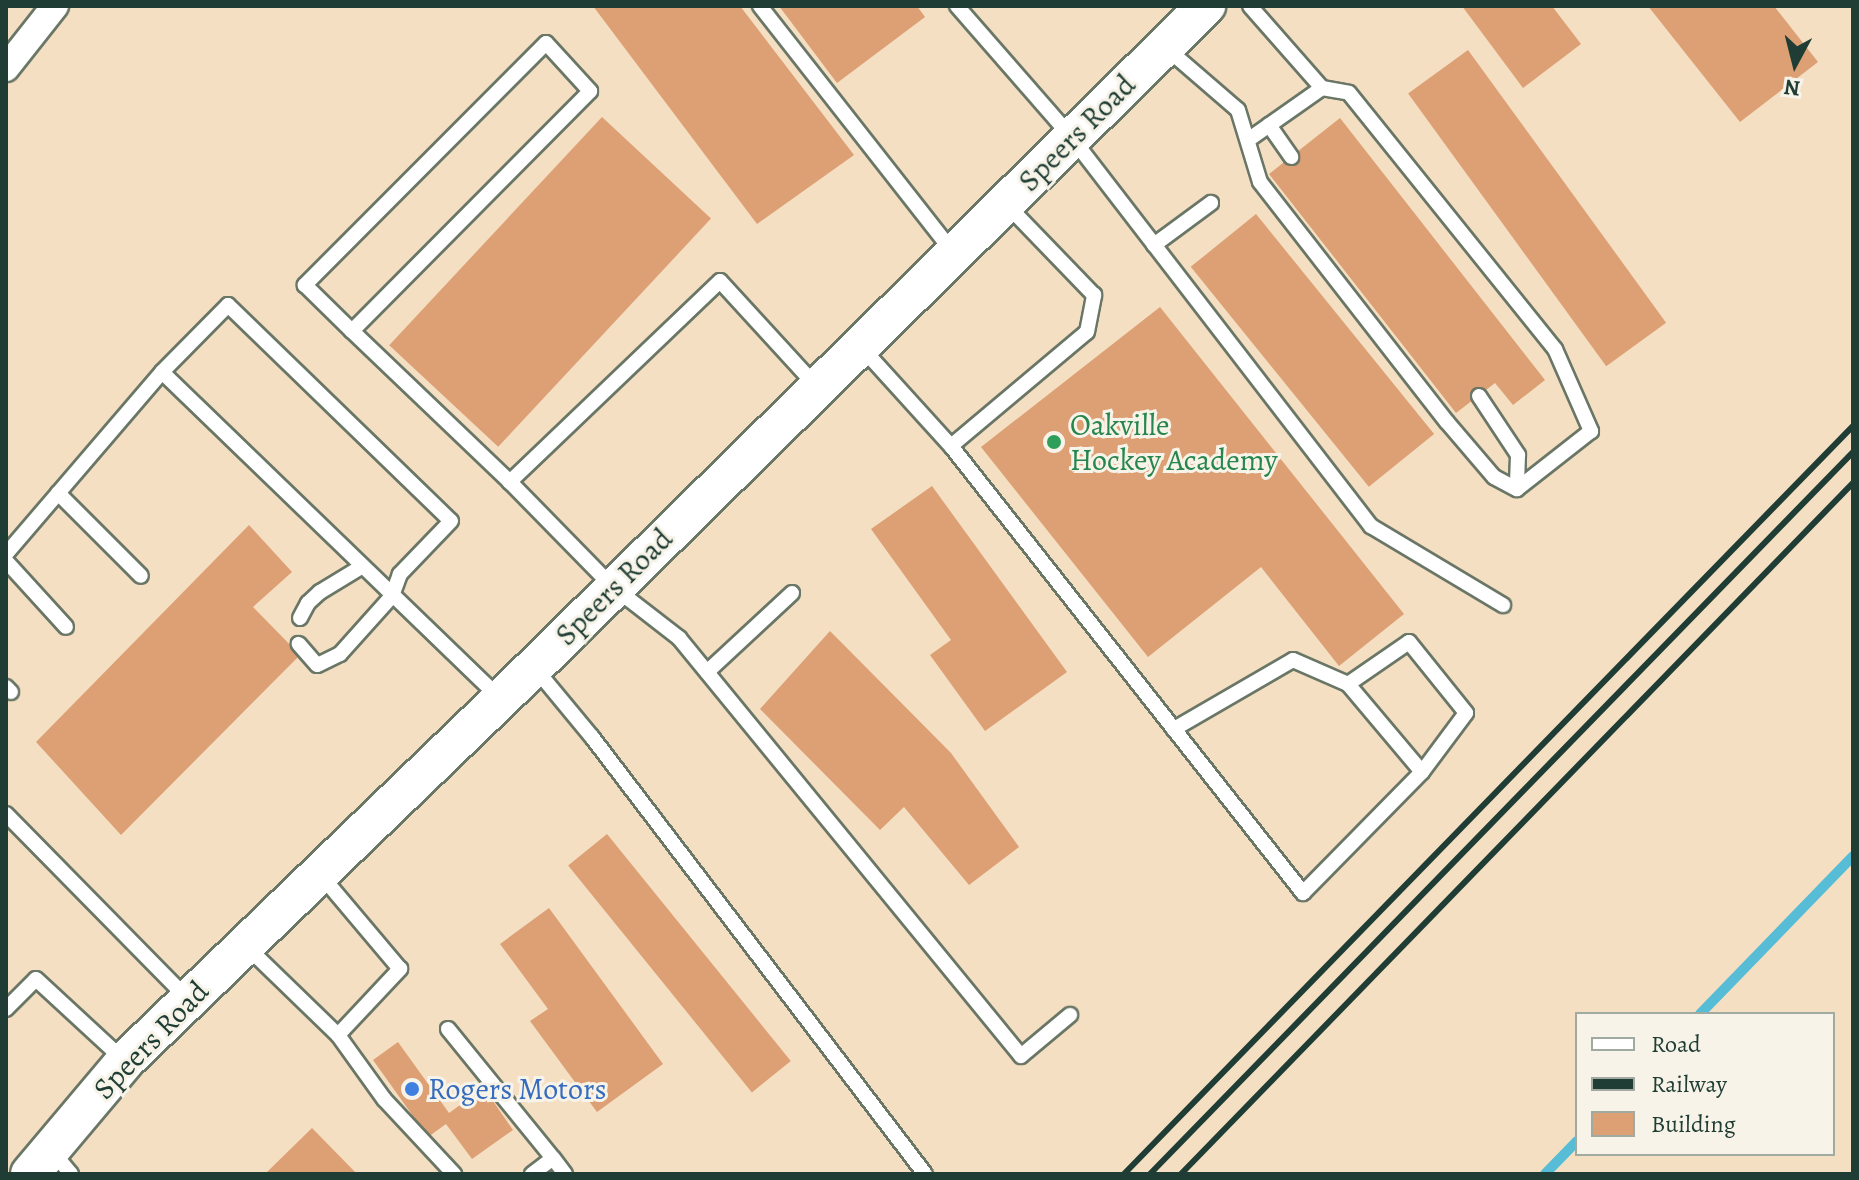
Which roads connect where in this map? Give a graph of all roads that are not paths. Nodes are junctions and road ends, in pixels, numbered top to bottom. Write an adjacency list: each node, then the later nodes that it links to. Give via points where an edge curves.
1 (55, 6): 7 (street)
2 (760, 6): 16 (lane)
3 (957, 6): 10 (lane)
4 (1206, 6): 6 (main road, Speers Road)
5 (1250, 6): 8 (lane)
6 (1165, 46): 10 (main road, Speers Road); 11 (lane, via 1238,110)
7 (6, 68)
8 (1322, 88): 9 (lane); 24 (lane, via 1349,93 1555,349 1591,431)
9 (1269, 125): 11 (lane); 12 (lane)
10 (1072, 138): 14 (main road, Speers Road); 15 (lane)
11 (1248, 140): 24 (lane, via 1260,182 1447,422 1494,477)
12 (1291, 157)
13 (1211, 203): 15 (lane)
14 (1005, 204): 16 (main road, Speers Road); 22 (lane, via 1094,295 1087,332)
15 (1154, 245): 33 (lane, via 1371,526)
16 (955, 254): 18 (main road, Speers Road)
17 (352, 331): 17 (lane, via 590,91 546,43 305,285); 23 (lane)
18 (861, 346): 20 (main road, Speers Road); 22 (lane)
19 (162, 372): 25 (lane); 28 (lane); 32 (lane, via 228,305 451,521 400,574)
20 (818, 388): 23 (lane, via 720,281); 30 (main road, Speers Road)
21 (1479, 396): 24 (lane, via 1518,455)
22 (951, 446): 41 (lane)
23 (510, 482): 30 (lane)
24 (1517, 489)
25 (58, 493): 26 (lane); 29 (lane)
26 (6, 554)
27 (6, 561): 35 (lane)
28 (363, 566): 32 (lane); 34 (lane, via 320,592)
29 (141, 576)
30 (612, 586): 37 (main road, Speers Road); 38 (lane, via 679,638)
31 (792, 593): 38 (lane)
32 (392, 596): 36 (lane, via 340,654 317,665); 40 (lane)
33 (1503, 605)
34 (300, 618)
35 (66, 627)
36 (299, 644)
37 (534, 667): 40 (main road, Speers Road); 57 (lane)
38 (707, 672): 48 (lane, via 1021,1056)
39 (1348, 684): 41 (lane, via 1293,660); 42 (lane); 42 (lane, via 1409,642 1466,713)
40 (499, 698): 44 (main road, Speers Road)
41 (1174, 729): 42 (lane, via 1303,893)
42 (1422, 772)
43 (6, 814): 46 (lane)
44 (319, 873): 45 (main road, Speers Road); 50 (lane, via 400,969)
45 (245, 945): 46 (main road, Speers Road); 50 (lane)
46 (188, 999): 51 (main road, Speers Road)
47 (6, 1009): 51 (lane, via 36,979)
48 (1070, 1015)
49 (448, 1029): 52 (lane)
50 (338, 1035): 54 (lane, via 384,1099)
51 (125, 1061): 53 (main road, Speers Road)
52 (553, 1158): 55 (lane); 56 (lane)
53 (50, 1166)
54 (454, 1174)
55 (532, 1174)
56 (565, 1174)
57 (925, 1174)

